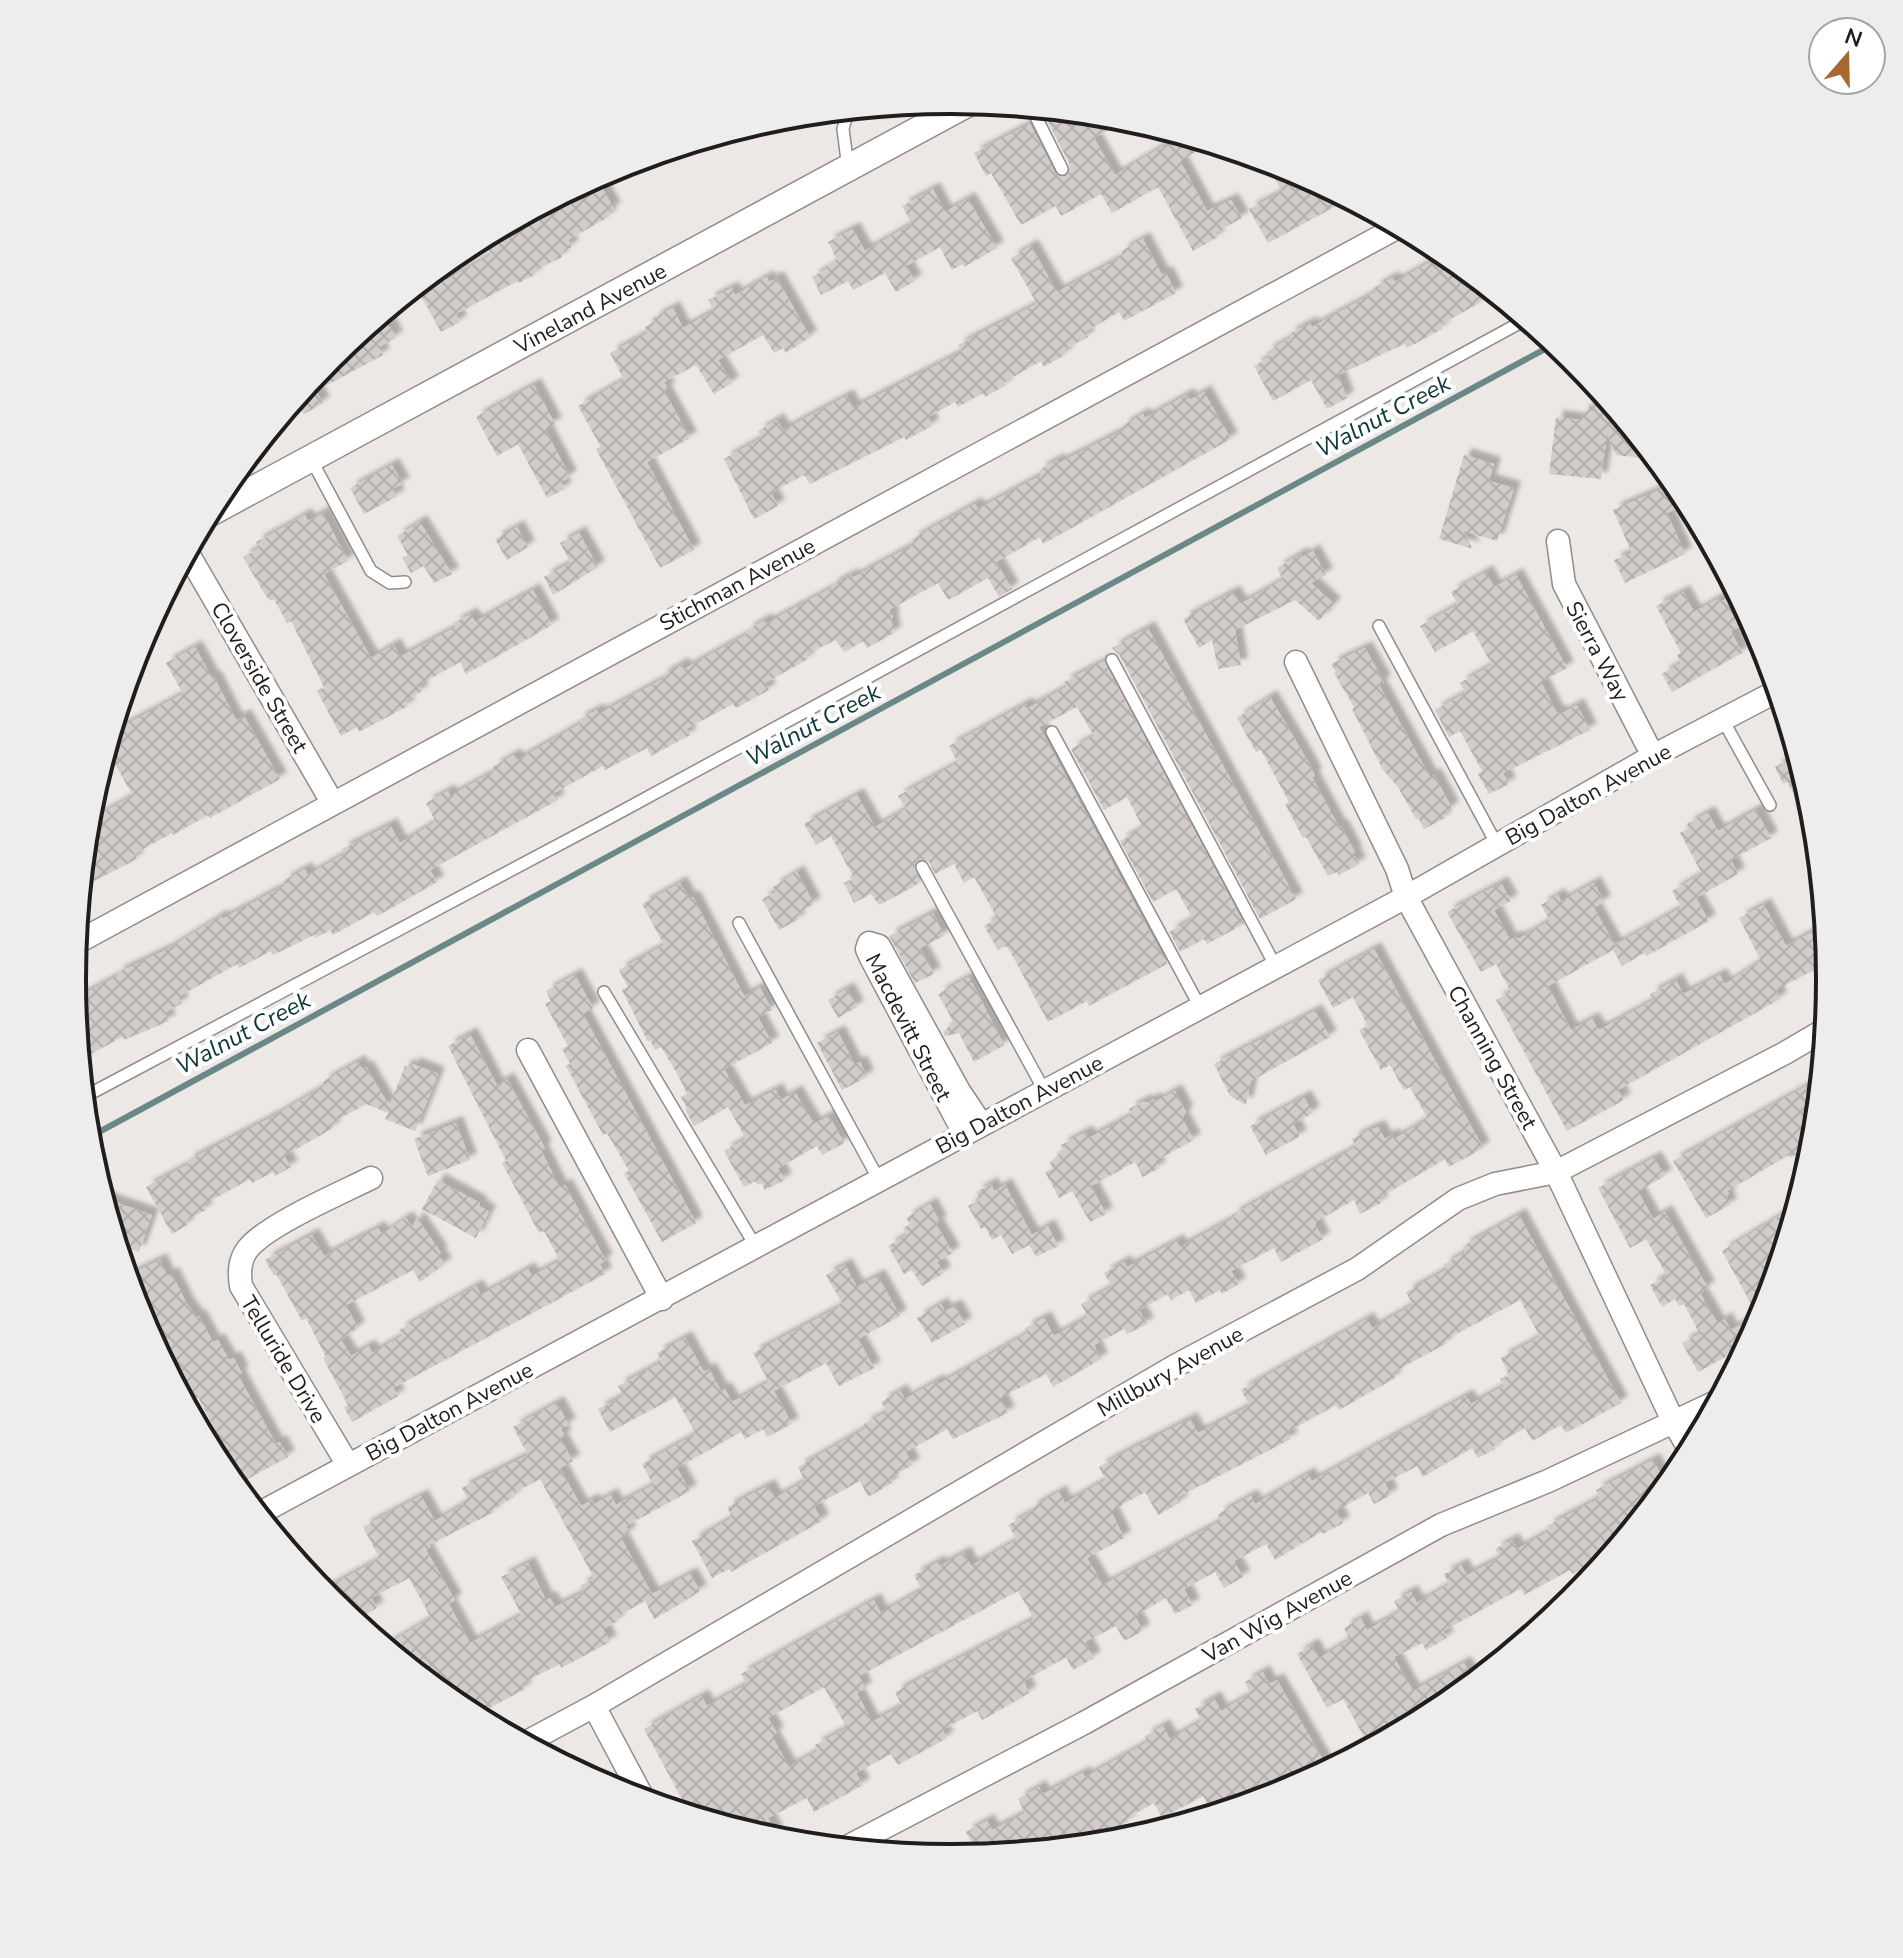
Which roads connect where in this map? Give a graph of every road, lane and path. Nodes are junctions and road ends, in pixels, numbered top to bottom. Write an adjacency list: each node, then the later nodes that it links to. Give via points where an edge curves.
1 (948, 114): 4 (street, Vineland Avenue)
2 (1037, 118): 5 (lane)
3 (845, 120): 4 (lane)
4 (848, 168): 8 (street, Vineland Avenue)
5 (1062, 169)
6 (1389, 232): 20 (street, Stichman Avenue)
7 (1517, 324): 33 (lane, via 599,824)
8 (311, 458): 9 (street, Vineland Avenue); 12 (lane, via 371,571 390,583)
9 (229, 502)
10 (1558, 541): 19 (street, Sierra Way, via 1564,584)
11 (193, 562): 20 (street, Cloverside Street)
12 (405, 582)
13 (1379, 626): 22 (lane)
14 (1112, 660): 27 (lane)
15 (1296, 662): 24 (street, Channing Street)
16 (1769, 695): 17 (street, Big Dalton Avenue)
17 (1723, 720): 19 (street, Big Dalton Avenue); 21 (lane)
18 (1052, 732): 29 (lane)
19 (1653, 756): 22 (street, Big Dalton Avenue)
20 (332, 802): 26 (street, Stichman Avenue)
21 (1770, 805)
22 (1497, 845): 24 (street, Big Dalton Avenue)
23 (922, 867): 32 (lane)
24 (1406, 897): 27 (street, Big Dalton Avenue); 35 (street, Channing Street)
25 (739, 923): 37 (lane)
26 (87, 937)
27 (1276, 967): 29 (street, Big Dalton Avenue)
28 (604, 992): 38 (lane)
29 (1200, 1007): 32 (street, Big Dalton Avenue)
30 (1815, 1035): 35 (street, Millbury Avenue)
31 (528, 1050): 39 (street)
32 (1044, 1090): 34 (street, Big Dalton Avenue)
33 (93, 1092)
34 (972, 1129): 34 (street, Macdevitt Street, via 959,1091 879,946 869,943 871,958); 37 (street, Big Dalton Avenue)
35 (1556, 1172): 41 (street, Channing Street); 45 (street, Millbury Avenue, via 1495,1184 1458,1199 1357,1269 1175,1366)
36 (371, 1178): 43 (street, Telluride Drive, via 262,1234 245,1252 239,1270 241,1286)
37 (879, 1180): 38 (street, Big Dalton Avenue)
38 (756, 1247): 39 (street, Big Dalton Avenue)
39 (662, 1299): 43 (street, Big Dalton Avenue)
40 (1703, 1409): 41 (street, Van Wig Avenue)
41 (1674, 1423): 42 (street, Channing Street); 48 (street, Van Wig Avenue, via 1441,1525)
42 (1684, 1440)
43 (348, 1465): 44 (street, Big Dalton Avenue)
44 (267, 1509)
45 (594, 1706): 46 (street, Millbury Avenue); 47 (street)
46 (535, 1737)
47 (636, 1785)
48 (861, 1839)

